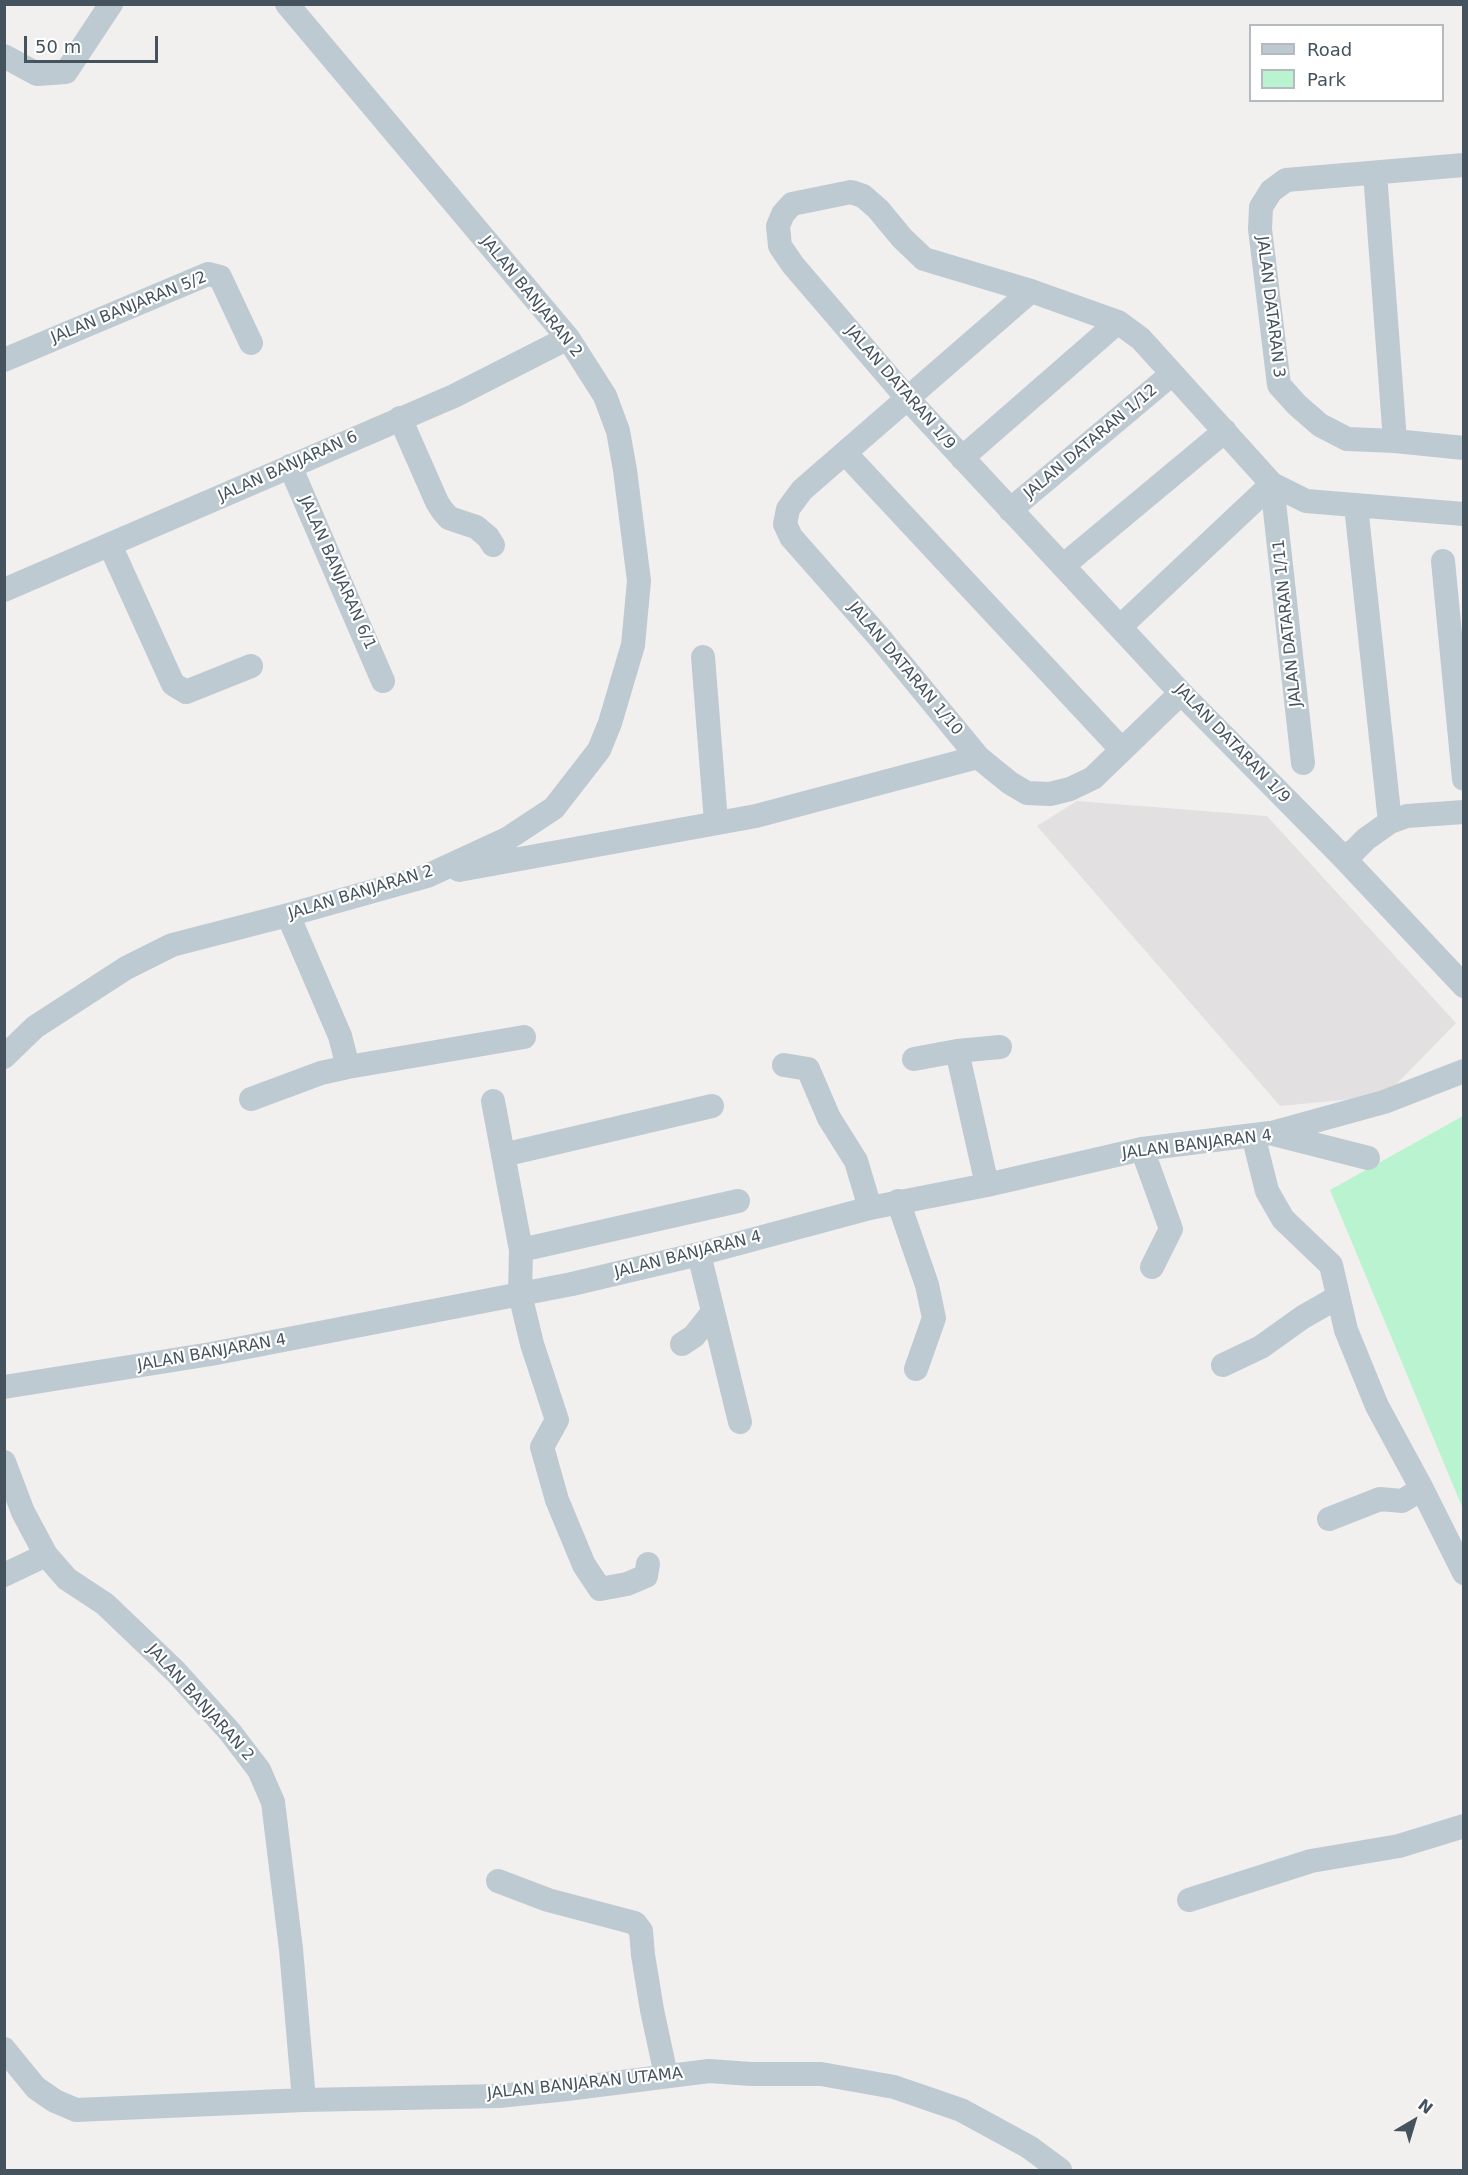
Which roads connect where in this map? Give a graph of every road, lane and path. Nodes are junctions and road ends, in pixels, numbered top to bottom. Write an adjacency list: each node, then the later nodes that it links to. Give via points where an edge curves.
1 (111, 4): 3 (street, via 66,72 37,74)
2 (287, 4): 8 (street, JALAN BANJARAN 2)
3 (4, 56)
4 (1464, 165): 5 (street)
5 (1375, 173): 15 (street); 15 (street, JALAN DATARAN 3, via 1286,180 1271,191 1261,207 1260,230 1279,385 1320,424 1347,439)
6 (1030, 291): 7 (street, JALAN DATARAN 1/9); 12 (street, JALAN DATARAN 1/10); 12 (street, JALAN DATARAN 1/9, via 924,259 863,196 851,192 792,204 778,226 780,246)
7 (1118, 322): 11 (street, JALAN DATARAN 1/9, via 1141,339); 18 (street)
8 (567, 338): 13 (street, JALAN BANJARAN 6, via 454,396); 42 (street, JALAN BANJARAN 2, via 605,396 618,431 639,581 633,645 599,750 554,808 507,838)
9 (251, 343): 10 (street, JALAN BANJARAN 5/2, via 220,277 208,274)
10 (4, 360)
11 (1172, 374): 14 (street, JALAN DATARAN 1/9); 22 (street, JALAN DATARAN 1/12)
12 (907, 398): 17 (street, JALAN DATARAN 1/10); 18 (street, JALAN DATARAN 1/9)
13 (400, 418): 19 (street, JALAN BANJARAN 6); 24 (street, via 442,510 449,518 476,527)
14 (1225, 431): 20 (street, JALAN DATARAN 1/9); 27 (street)
15 (1395, 441): 16 (street, JALAN DATARAN 3)
16 (1464, 448)
17 (845, 453): 34 (street); 35 (street, JALAN DATARAN 1/10, via 802,490 788,509 785,524 791,537)
18 (962, 458): 22 (street, JALAN DATARAN 1/9)
19 (290, 466): 25 (street, JALAN BANJARAN 6); 32 (street, JALAN BANJARAN 6/1)
20 (1272, 483): 21 (street, via 1306,501); 29 (street); 36 (street, JALAN DATARAN 1/11)
21 (1356, 506): 23 (street); 40 (street)
22 (1010, 510): 27 (street, JALAN DATARAN 1/9)
23 (1464, 514)
24 (493, 544)
25 (110, 545): 28 (street, JALAN BANJARAN 6); 31 (street, via 173,684 186,692)
26 (1443, 561): 37 (street)
27 (1064, 565): 29 (street, JALAN DATARAN 1/9)
28 (4, 590)
29 (1121, 626): 33 (street, JALAN DATARAN 1/9)
30 (703, 657): 39 (street)
31 (251, 666)
32 (383, 681)
33 (1181, 693): 34 (street, JALAN DATARAN 1/10); 41 (street, JALAN DATARAN 1/9)
34 (1122, 750): 35 (street, JALAN DATARAN 1/10, via 1093,778 1050,794 1028,793)
35 (978, 757): 39 (street, via 756,816)
36 (1303, 763)
37 (1464, 779)
38 (1464, 812): 40 (street, via 1407,816)
39 (716, 822): 42 (street)
40 (1389, 822): 41 (street)
41 (1342, 856): 44 (street, JALAN DATARAN 1/9)
42 (427, 876): 43 (street, JALAN BANJARAN 2)
43 (288, 915): 48 (street, JALAN BANJARAN 2, via 172,945 126,968 35,1026); 51 (street, via 340,1036)
44 (1464, 986)
45 (524, 1037): 51 (street)
46 (1000, 1047): 47 (street)
47 (957, 1051): 49 (street); 60 (street)
48 (4, 1057)
49 (915, 1059)
50 (784, 1065): 63 (street, via 808,1070 829,1118 856,1161)
51 (348, 1067): 53 (street, via 321,1072)
52 (1464, 1071): 56 (street, via 1384,1101)
53 (251, 1099)
54 (493, 1101): 58 (street)
55 (712, 1106): 58 (street)
56 (1261, 1134): 57 (street, JALAN BANJARAN 4); 59 (street, JALAN BANJARAN 4); 68 (street, via 1267,1191 1283,1219 1330,1265)
57 (1142, 1149): 60 (street, JALAN BANJARAN 4); 66 (street, via 1171,1229)
58 (503, 1155): 64 (street)
59 (1368, 1158)
60 (987, 1185): 62 (street, JALAN BANJARAN 4)
61 (738, 1201): 64 (street)
62 (898, 1202): 63 (street, JALAN BANJARAN 4); 72 (street, via 927,1285 934,1318)
63 (870, 1208): 65 (street, JALAN BANJARAN 4)
64 (521, 1250): 67 (street)
65 (699, 1254): 67 (street, JALAN BANJARAN 4); 69 (street)
66 (1152, 1268)
67 (520, 1294): 73 (street, JALAN BANJARAN 4, via 211,1354); 79 (street, via 556,1420 542,1447 557,1500 584,1565 600,1589 646,1576)
68 (1338, 1297): 71 (street, via 1260,1347); 76 (street, via 1346,1330 1377,1406)
69 (713, 1312): 70 (street, via 694,1336); 74 (street)
70 (682, 1344)
71 (1223, 1365)
72 (916, 1369)
73 (4, 1387)
74 (740, 1422)
75 (4, 1462): 78 (street, JALAN BANJARAN 2, via 23,1512)
76 (1422, 1489): 77 (street, via 1402,1501 1380,1499); 80 (street)
77 (1329, 1519)
78 (46, 1555): 81 (street); 87 (street, JALAN BANJARAN 2, via 67,1579 105,1604 176,1671 259,1770 273,1802)
79 (648, 1564)
80 (1464, 1573)
81 (4, 1575)
82 (1464, 1827): 84 (street, via 1399,1846 1311,1860)
83 (498, 1881): 86 (street, via 548,1900 634,1923 641,1931)
84 (1189, 1900)
85 (4, 2049): 87 (street, JALAN BANJARAN UTAMA, via 36,2088 76,2110)
86 (666, 2075): 87 (street, JALAN BANJARAN UTAMA, via 499,2096); 88 (street, JALAN BANJARAN UTAMA, via 709,2071 821,2074 894,2087 961,2110 1029,2147)
87 (304, 2100)
88 (1060, 2170)

